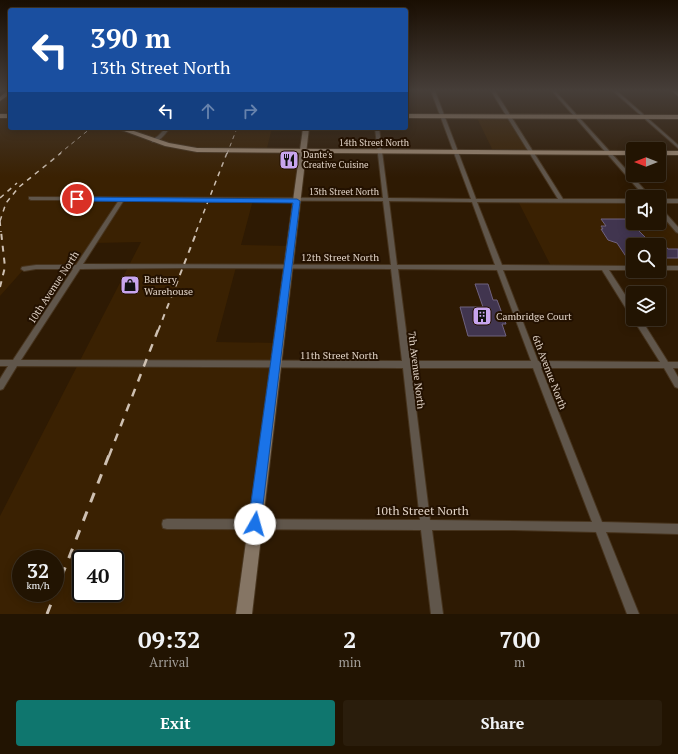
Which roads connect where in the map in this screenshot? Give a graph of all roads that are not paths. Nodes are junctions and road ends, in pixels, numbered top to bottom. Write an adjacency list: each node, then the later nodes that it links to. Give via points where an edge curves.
1 (444, 120): 13 (street, 6th Avenue North)
2 (511, 120): 14 (street)
3 (578, 120): 15 (street)
4 (646, 120): 10 (street)
5 (124, 130): 9 (main road, 14th Street North)
6 (166, 130): 9 (street)
7 (306, 130): 11 (street)
8 (377, 130): 12 (street, 7th Avenue North)
9 (154, 141): 11 (main road, 14th Street North, via 183,149)
10 (678, 147)
11 (303, 152): 12 (main road, 14th Street North); 22 (street)
12 (380, 152): 13 (main road, 14th Street North); 23 (street, 7th Avenue North)
13 (456, 152): 14 (main road, 14th Street North); 24 (street, 6th Avenue North)
14 (532, 153): 15 (main road, 14th Street North); 25 (street)
15 (609, 153): 16 (main road, 14th Street North); 19 (street)
16 (626, 153)
17 (666, 153): 18 (main road)
18 (678, 153)
19 (642, 190)
20 (31, 198): 21 (street, 13th Street North)
21 (122, 199): 22 (street, 13th Street North); 31 (street, 10th Avenue North)
22 (297, 201): 23 (street, 13th Street North); 32 (street)
23 (386, 201): 24 (street, 13th Street North); 33 (street, 7th Avenue North)
24 (473, 201): 25 (street, 13th Street North); 34 (street, 6th Avenue North)
25 (562, 201): 26 (street, 13th Street North)
26 (626, 201)
27 (666, 201): 28 (street)
28 (678, 201)
29 (666, 217): 30 (street)
30 (678, 231)
31 (78, 266): 32 (street, 12th Street North); 39 (street, 12th Street North); 43 (street, 10th Avenue North)
32 (289, 267): 33 (street, 12th Street North); 44 (street)
33 (393, 267): 34 (street, 12th Street North); 45 (street, 7th Avenue North)
34 (499, 268): 35 (street, 12th Street North); 46 (street, 6th Avenue North)
35 (604, 268): 36 (street, 12th Street North); 40 (street)
36 (626, 268)
37 (666, 268): 38 (street)
38 (678, 268)
39 (24, 269)
40 (626, 302)
41 (641, 326): 47 (street)
42 (0, 363): 43 (street, 11th Street North)
43 (16, 363): 44 (street, 11th Street North); 50 (street, 10th Avenue North)
44 (275, 364): 45 (street, 11th Street North); 52 (street)
45 (407, 365): 46 (street, 11th Street North); 53 (street, 7th Avenue North)
46 (536, 365): 47 (street, 11th Street North); 54 (street, 6th Avenue North)
47 (666, 365): 48 (street, 11th Street North); 49 (street)
48 (678, 365)
49 (678, 384)
50 (0, 386)
51 (167, 524): 52 (street, 10th Street North)
52 (255, 524): 53 (street, 10th Street North); 56 (street)
53 (427, 524): 54 (street, 10th Street North); 57 (street, 7th Avenue North)
54 (600, 528): 55 (street, 10th Street North); 58 (street, 6th Avenue North)
55 (678, 529)
56 (244, 614)
57 (437, 614)
58 (633, 614)

